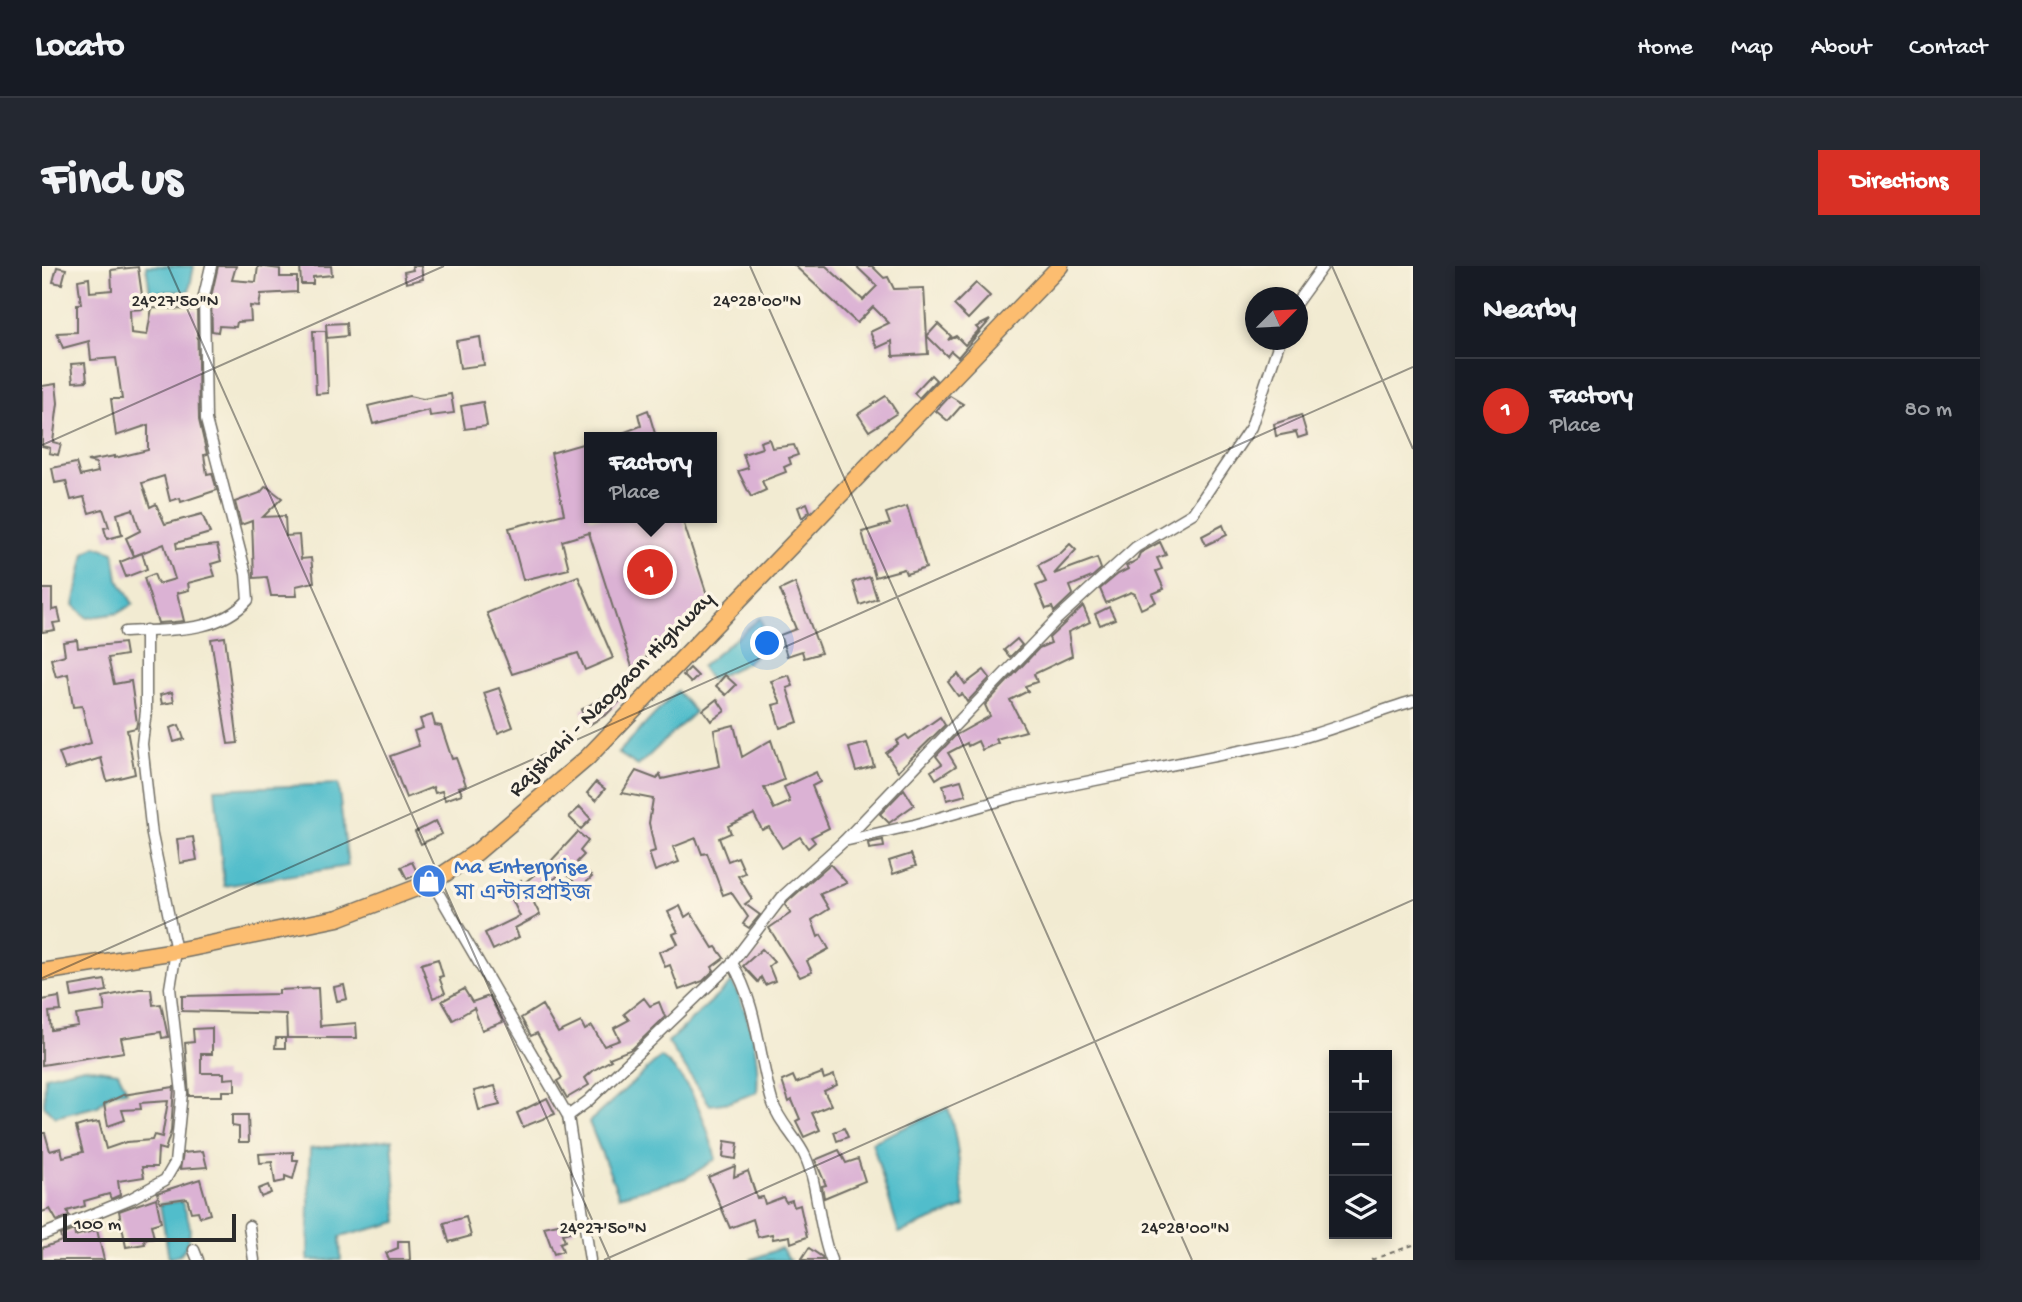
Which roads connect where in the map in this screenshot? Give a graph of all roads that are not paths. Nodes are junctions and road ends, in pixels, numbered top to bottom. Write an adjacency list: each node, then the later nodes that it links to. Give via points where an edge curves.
1 (211, 266): 6 (street, via 204,296 206,420 241,553 248,600 236,614 204,626)
2 (1060, 266): 10 (main road, Rajshahi - Naogaon Highway, via 587,758 505,831)
3 (1323, 266): 4 (street)
4 (1308, 287)
5 (1277, 350): 9 (street, via 1251,428 1193,513 1136,547 1084,593)
6 (146, 630): 7 (street); 11 (street, via 142,744 152,835)
7 (125, 632)
8 (1413, 701): 9 (street, via 1294,740 1016,796)
9 (844, 841): 12 (street, via 783,895)
10 (432, 882): 11 (main road, Rajshahi - Naogaon Highway, via 338,918); 14 (street)
11 (176, 951): 13 (main road, Rajshahi - Naogaon Highway); 16 (street, via 170,988 182,1093 175,1163 165,1180 132,1198)
12 (732, 963): 14 (street); 19 (street, via 746,986 758,1026 773,1106 806,1157)
13 (42, 972)
14 (568, 1116): 18 (street)
15 (249, 1226): 17 (street)
16 (42, 1235)
17 (254, 1260)
18 (590, 1260)
19 (831, 1260)

